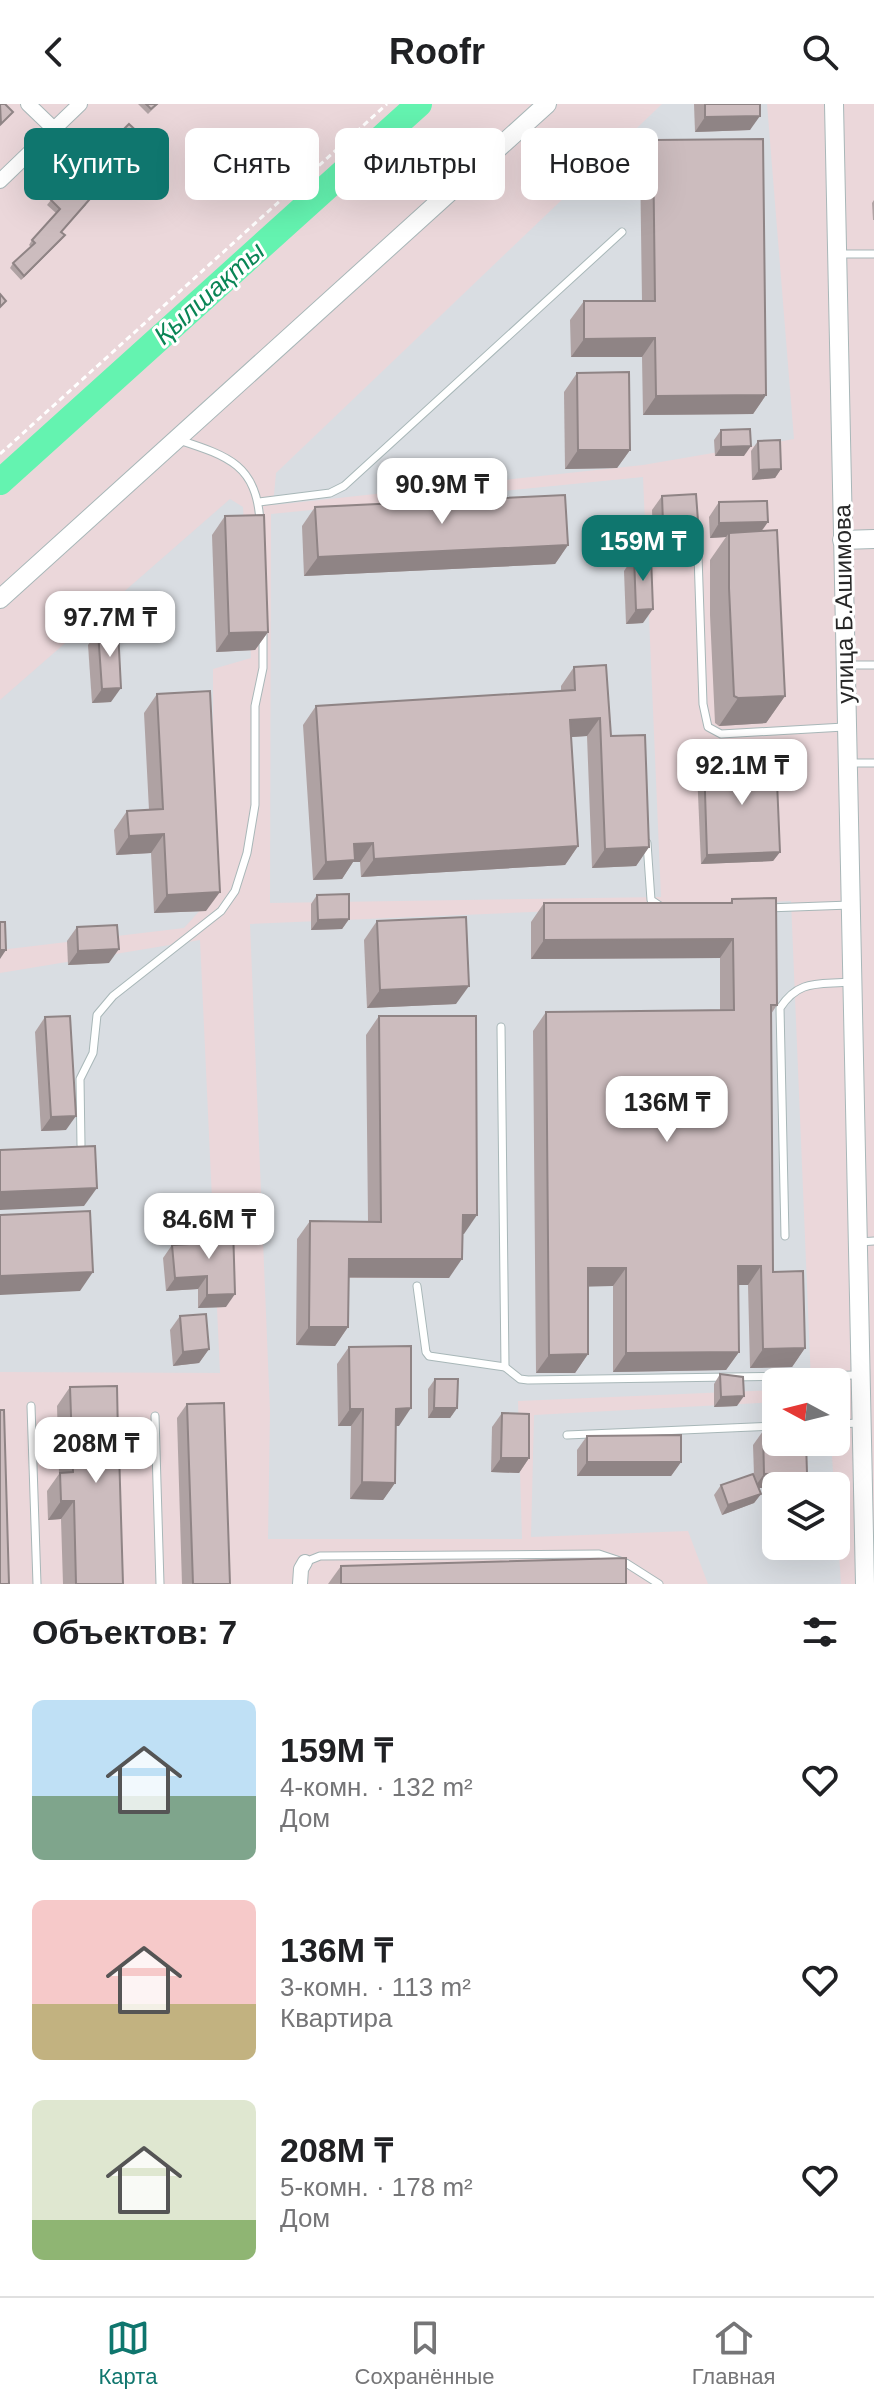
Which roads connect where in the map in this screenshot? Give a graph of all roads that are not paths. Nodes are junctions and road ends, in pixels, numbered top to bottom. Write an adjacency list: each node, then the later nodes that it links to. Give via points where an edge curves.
1 (28, 104): 5 (street)
2 (80, 104): 6 (street)
3 (547, 104): 12 (street)
4 (834, 104): 10 (street, улица Б.Ашимова)
5 (53, 128)
6 (55, 128)
7 (24, 158): 8 (street)
8 (0, 181)
9 (622, 232): 13 (lane, via 344,486 330,493)
10 (836, 254): 11 (lane); 16 (street, улица Б.Ашимова)
11 (874, 254)
12 (177, 439): 13 (lane, via 234,463 250,479); 18 (street)
13 (259, 502): 14 (lane)
14 (260, 532)
15 (874, 539): 16 (street)
16 (842, 540): 20 (street, улица Б.Ашимова)
17 (698, 555): 22 (lane, via 708,727 721,734)
18 (0, 599)
19 (263, 624): 31 (lane, via 255,706 255,805 242,873 221,911 101,1008 93,1053 80,1079)
20 (845, 665): 21 (lane); 22 (street, улица Б.Ашимова)
21 (874, 665)
22 (846, 726): 23 (street, улица Б.Ашимова)
23 (847, 763): 24 (lane); 26 (street, улица Б.Ашимова)
24 (874, 763)
25 (647, 839): 28 (lane, via 651,900)
26 (850, 905): 27 (lane); 29 (street, улица Б.Ашимова)
27 (761, 908)
28 (675, 909)
29 (852, 982): 32 (lane, via 804,986 790,993 780,1008); 33 (street, улица Б.Ашимова)
30 (501, 1027): 36 (lane)
31 (81, 1145)
32 (785, 1236)
33 (866, 1242): 35 (street, улица Б.Ашимова)
34 (417, 1286): 36 (lane, via 429,1356)
35 (867, 1340): 37 (street, улица Б.Ашимова)
36 (505, 1367): 37 (lane, via 528,1380)
37 (860, 1375): 41 (street, улица Б.Ашимова)
38 (31, 1406): 45 (lane)
39 (155, 1416): 46 (lane)
40 (850, 1423): 41 (lane)
41 (861, 1423): 49 (street, улица Б.Ашимова)
42 (762, 1427): 43 (lane)
43 (567, 1435)
44 (305, 1562): 47 (street); 48 (lane, via 320,1556 599,1554 626,1563)
45 (37, 1584)
46 (160, 1584)
47 (300, 1584)
48 (659, 1584)
49 (865, 1584)

